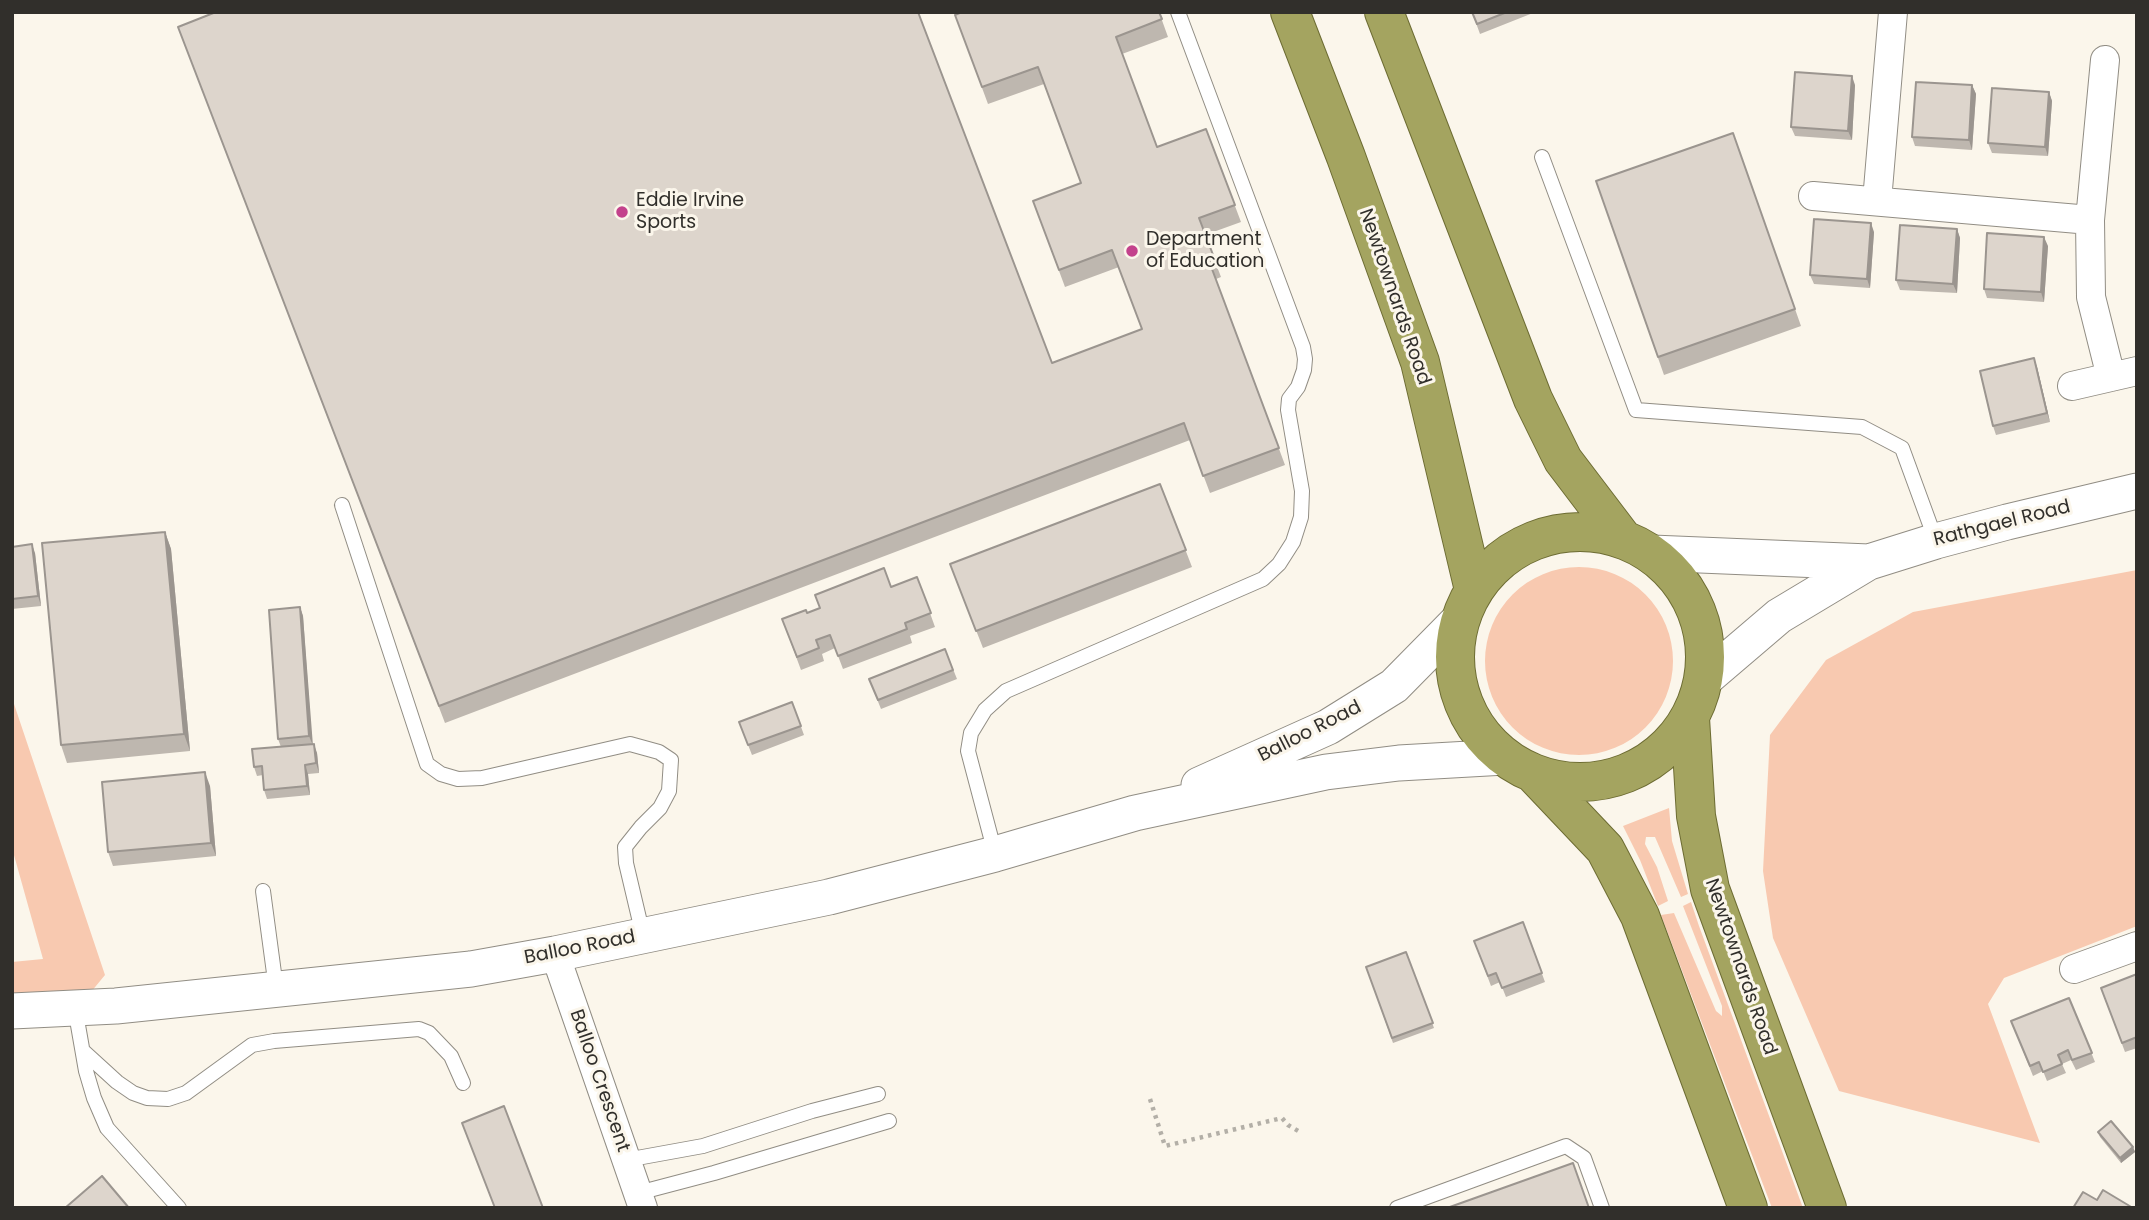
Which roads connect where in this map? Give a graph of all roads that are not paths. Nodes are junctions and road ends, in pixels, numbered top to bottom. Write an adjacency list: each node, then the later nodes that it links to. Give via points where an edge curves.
1 (1178, 12): 22 (lane, via 1306,359 1288,410 1302,491 1301,517 1293,542 1263,579 1006,691 985,710 971,733 968,751)
2 (1290, 12): 17 (highway, Newtownards Road, via 1420,362)
3 (1384, 12): 15 (highway, via 1533,399 1563,460)
4 (1893, 12): 8 (street)
5 (2105, 60): 9 (street)
6 (1542, 156): 14 (lane, via 1636,410 1862,427 1902,448)
7 (1813, 197): 8 (street)
8 (1877, 201): 9 (street)
9 (2090, 220): 10 (street, via 2091,297)
10 (2124, 374): 11 (street)
11 (2072, 386)
12 (2137, 491): 14 (street, Rathgael Road)
13 (342, 505): 24 (lane, via 427,764 458,779 482,778 630,744 671,760 669,791 625,847)
14 (1936, 541): 16 (street, Rathgael Road)
15 (1638, 546): 16 (street, Rathgael Road); 17 (highway, via 1582,532 1540,538 1503,559); 18 (highway, via 1676,575 1693,602 1705,640)
16 (1869, 562): 18 (street, Rathgael Road, via 1779,615)
17 (1468, 604): 20 (highway, via 1455,646 1456,676 1465,707 1482,735); 21 (street, Balloo Road, via 1394,686 1328,727)
18 (1704, 680): 19 (highway)
19 (1690, 718): 20 (highway, via 1668,747 1639,768 1605,780 1569,782); 41 (highway, Newtownards Road, via 1696,816 1710,889)
20 (1519, 765): 21 (street, Balloo Road, via 1399,763 1326,772); 40 (highway, via 1605,849 1640,916)
21 (1135, 813): 22 (street, Balloo Road)
22 (995, 855): 24 (street, Balloo Road, via 829,897)
23 (263, 891): 28 (lane)
24 (643, 936): 26 (street, Balloo Road)
25 (2137, 947): 27 (street)
26 (555, 954): 28 (street, Balloo Road, via 471,969); 35 (street, Balloo Crescent)
27 (2074, 969)
28 (276, 989): 29 (street, Balloo Road)
29 (75, 1009): 30 (street, Balloo Road); 31 (lane)
30 (12, 1011)
31 (83, 1051): 32 (lane, via 133,1093 168,1099 186,1093 252,1045 419,1029 451,1056); 37 (lane, via 107,1128)
32 (463, 1083)
33 (878, 1094): 35 (lane, via 703,1146)
34 (889, 1121): 36 (lane)
35 (626, 1160): 36 (street, Balloo Crescent)
36 (640, 1200)
37 (179, 1208)
38 (1397, 1208): 39 (lane, via 1566,1146 1584,1158)
39 (1602, 1208)
40 (1748, 1208)
41 (1827, 1208)

